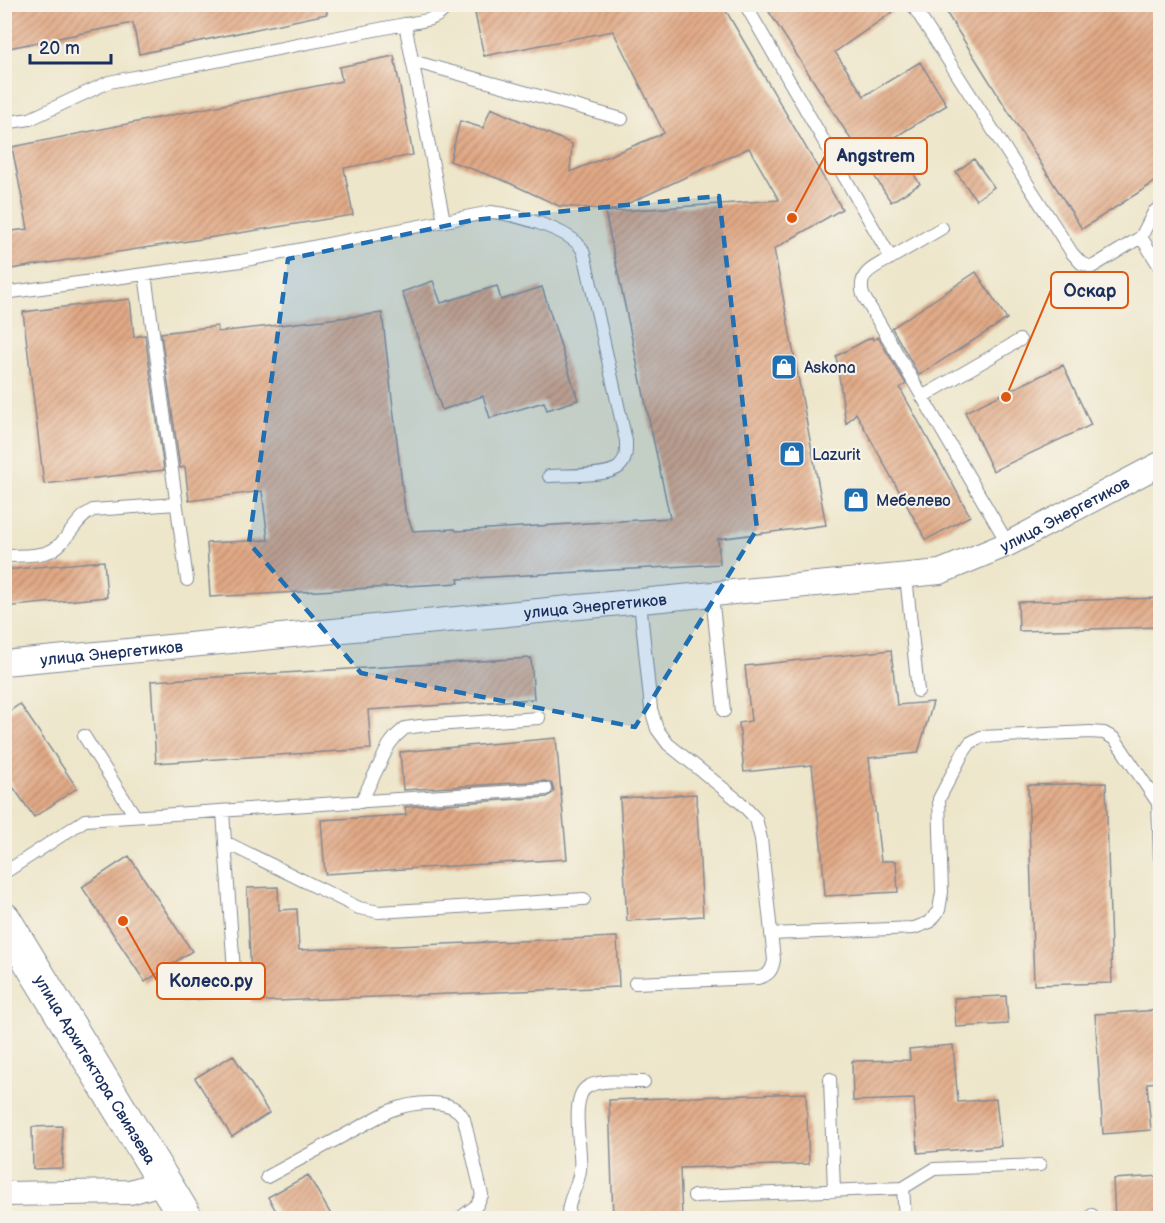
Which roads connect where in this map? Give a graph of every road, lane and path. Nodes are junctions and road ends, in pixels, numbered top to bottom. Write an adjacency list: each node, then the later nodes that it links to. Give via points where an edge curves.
1 (448, 4): 4 (lane, via 435,18)
2 (745, 4): 12 (lane)
3 (912, 4): 11 (lane, via 1081,263 1092,267)
4 (405, 24): 5 (lane); 7 (lane, via 109,82 30,119)
5 (412, 61): 6 (lane); 9 (lane)
6 (622, 119)
7 (4, 123)
8 (1161, 207): 11 (lane, via 1154,212)
9 (444, 221): 14 (lane, via 241,261); 19 (lane, via 503,213 554,230 582,249 626,441 626,456 619,467 605,473)
10 (942, 228): 12 (lane)
11 (1141, 237): 13 (lane)
12 (891, 258): 17 (lane, via 863,278 863,295)
13 (1161, 267)
14 (145, 274): 15 (lane); 20 (lane)
15 (4, 293)
16 (1020, 340): 17 (lane)
17 (922, 397): 21 (lane)
18 (1161, 464): 21 (street, улица Энергетиков)
19 (549, 476)
20 (176, 504): 22 (lane, via 93,510 48,552); 24 (lane)
21 (1008, 544): 23 (street, улица Энергетиков, via 940,572)
22 (4, 556)
23 (906, 576): 25 (street, улица Энергетиков); 28 (lane)
24 (187, 580)
25 (712, 595): 26 (street, улица Энергетиков); 29 (lane)
26 (640, 602): 27 (street, улица Энергетиков); 41 (lane, via 651,709 657,729 668,744 756,819)
27 (4, 663)
28 (918, 691)
29 (724, 711)
30 (539, 718): 33 (lane, via 405,728 389,745)
31 (84, 736): 35 (lane)
32 (546, 789): 33 (lane)
33 (361, 802): 34 (lane)
34 (223, 811): 35 (lane); 36 (lane)
35 (135, 816): 38 (lane, via 85,820)
36 (225, 842): 39 (lane, via 359,908 379,912); 43 (lane, via 232,981 216,992)
37 (1161, 858): 41 (lane, via 1158,803 1115,739 1090,732 981,737 963,753 939,799 942,892 939,910 930,922 914,928)
38 (4, 873)
39 (584, 899)
40 (4, 919): 48 (main road, улица Архитектора Свиязева)
41 (771, 934): 42 (lane, via 774,960 768,975)
42 (634, 983)
43 (186, 994)
44 (830, 1079): 50 (lane)
45 (644, 1082): 55 (lane, via 596,1084 580,1094 580,1170 567,1206)
46 (1040, 1165): 49 (lane, via 934,1169)
47 (267, 1177): 54 (lane, via 389,1111 402,1106 445,1104 454,1106 464,1119 482,1196)
48 (164, 1182): 51 (street, via 130,1192); 53 (main road, улица Архитектора Свиязева)
49 (903, 1188): 50 (lane); 56 (lane)
50 (834, 1191): 52 (lane)
51 (4, 1194)
52 (694, 1196)
53 (186, 1218)
54 (460, 1218)
55 (568, 1218)
56 (905, 1218)

